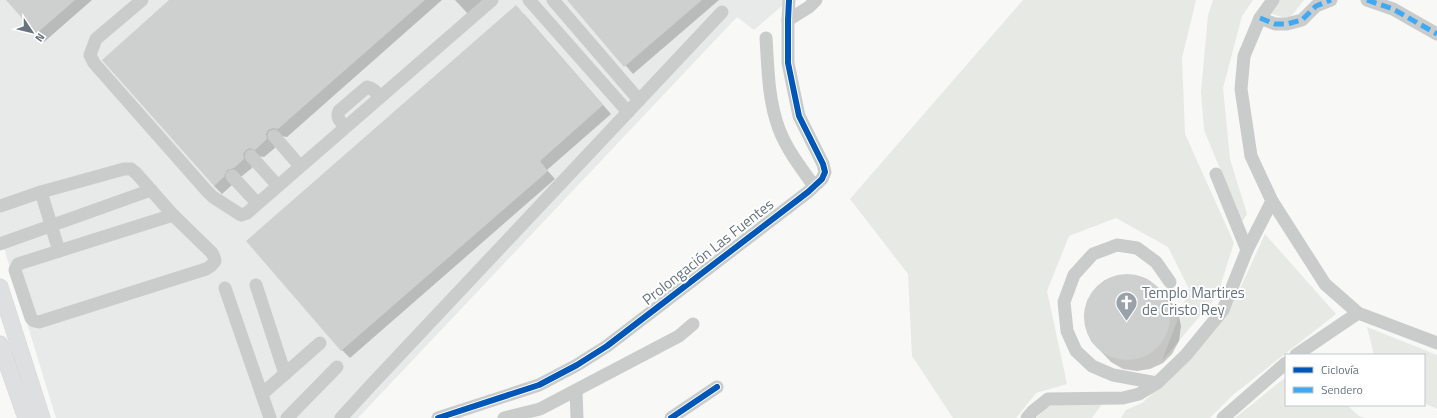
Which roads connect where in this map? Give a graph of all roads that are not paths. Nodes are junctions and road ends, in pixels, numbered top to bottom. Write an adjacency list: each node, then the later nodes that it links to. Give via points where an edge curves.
1 (142, 0): 27 (street, via 96,39 90,55 94,63 213,197 241,215)
2 (492, 0): 19 (street)
3 (529, 0): 16 (street)
4 (553, 0): 15 (street)
5 (789, 0): 12 (street, Prolongación Las Fuentes)
6 (816, 0): 12 (street)
7 (1273, 0): 11 (street)
8 (1331, 0): 11 (street, via 1316,6 1302,20 1287,24 1275,24)
9 (1367, 0): 13 (street, via 1393,9)
10 (722, 12): 15 (street)
11 (1260, 18): 26 (street, via 1244,56 1241,89 1251,156)
12 (788, 20): 23 (street, Prolongación Las Fuentes, via 788,63 799,116 825,172)
13 (1437, 34)
14 (766, 38): 23 (street, via 770,85 779,129 789,150)
15 (639, 100): 16 (street)
16 (628, 112): 55 (street)
17 (274, 136): 19 (street)
18 (251, 156): 22 (street)
19 (300, 166): 22 (street)
20 (1216, 174): 32 (street)
21 (232, 176): 27 (street)
22 (278, 186): 27 (street)
23 (814, 186): 56 (street, Prolongación Las Fuentes, via 578,366 539,385)
24 (151, 190): 25 (street, via 134,171 127,169); 29 (street); 30 (street)
25 (41, 192): 28 (street); 30 (street)
26 (1272, 201): 32 (street); 38 (street, via 1325,284)
27 (257, 203)
28 (0, 206)
29 (173, 215): 33 (street); 33 (street, via 214,257 215,261 211,266 39,322 34,321 15,268 18,264)
30 (52, 226): 31 (street); 33 (street)
31 (0, 244)
32 (1247, 250): 47 (street, via 1223,310 1186,355)
33 (59, 251)
34 (1170, 282): 47 (street, via 1156,262 1137,248 1117,245 1093,254 1074,275 1064,302 1067,331 1076,351 1092,366 1113,375)
35 (256, 285): 46 (street)
36 (0, 287): 52 (main road)
37 (225, 288): 50 (street)
38 (1358, 313): 41 (street); 43 (street)
39 (693, 324): 49 (street, via 679,336)
40 (320, 343): 46 (street)
41 (1437, 343)
42 (0, 344): 51 (main road)
43 (1297, 354)
44 (1285, 364): 61 (street)
45 (337, 367): 54 (street)
46 (285, 374): 50 (street)
47 (1157, 382): 60 (street, via 1139,394 1123,398 1048,399)
48 (717, 387): 59 (street)
49 (576, 391): 57 (street, via 540,409); 58 (street)
50 (262, 394): 53 (street)
51 (26, 418)
52 (42, 418)
53 (270, 418)
54 (287, 418)
55 (341, 418)
56 (438, 418)
57 (504, 418)
58 (577, 418)
59 (671, 418)
60 (1027, 418)
61 (1223, 418)

